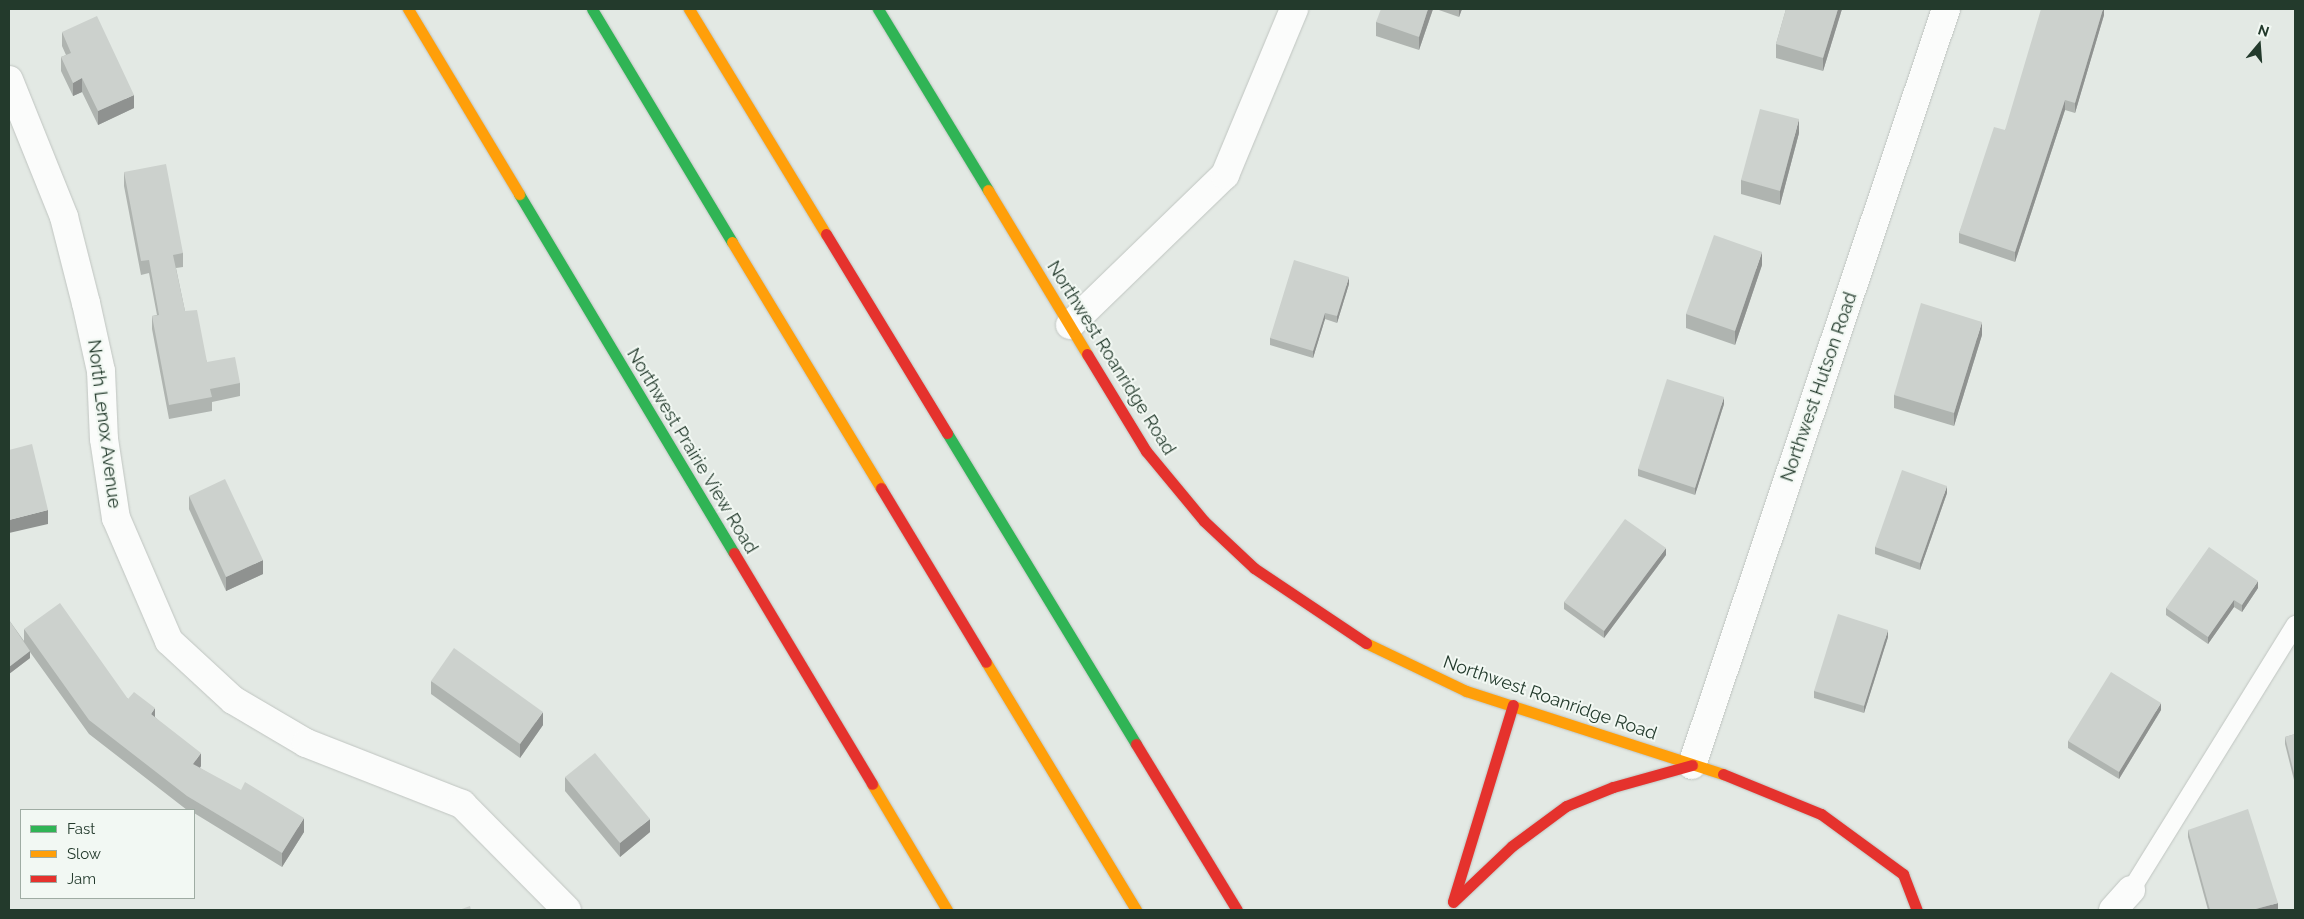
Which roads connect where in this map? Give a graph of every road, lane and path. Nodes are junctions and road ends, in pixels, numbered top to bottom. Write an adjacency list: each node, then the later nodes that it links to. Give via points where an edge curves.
1 (408, 9): 15 (main road, Northwest Prairie View Road)
2 (592, 9): 16 (main road)
3 (690, 9): 17 (main road)
4 (878, 9): 8 (main road, Northwest Roanridge Road)
5 (1294, 9): 8 (street, via 1226,175)
6 (1946, 9): 11 (street, Northwest Hutson Road)
7 (9, 80): 14 (street, North Lenox Avenue, via 64,217 86,303 101,371 104,439 116,518 169,641 233,700 306,742 462,804)
8 (1070, 325): 10 (main road, Northwest Roanridge Road, via 1159,469 1254,568 1309,610 1368,646 1466,691)
9 (2295, 625): 12 (lane)
10 (1513, 705): 11 (main road, Northwest Roanridge Road); 13 (main road)
11 (1692, 765): 13 (main road, via 1614,787 1566,806 1512,846); 18 (main road, Northwest Roanridge Road, via 1766,788 1821,814 1903,874)
12 (2122, 900)
13 (1452, 906)
14 (567, 910)
15 (947, 910)
16 (1136, 910)
17 (1237, 910)
18 (1917, 910)

